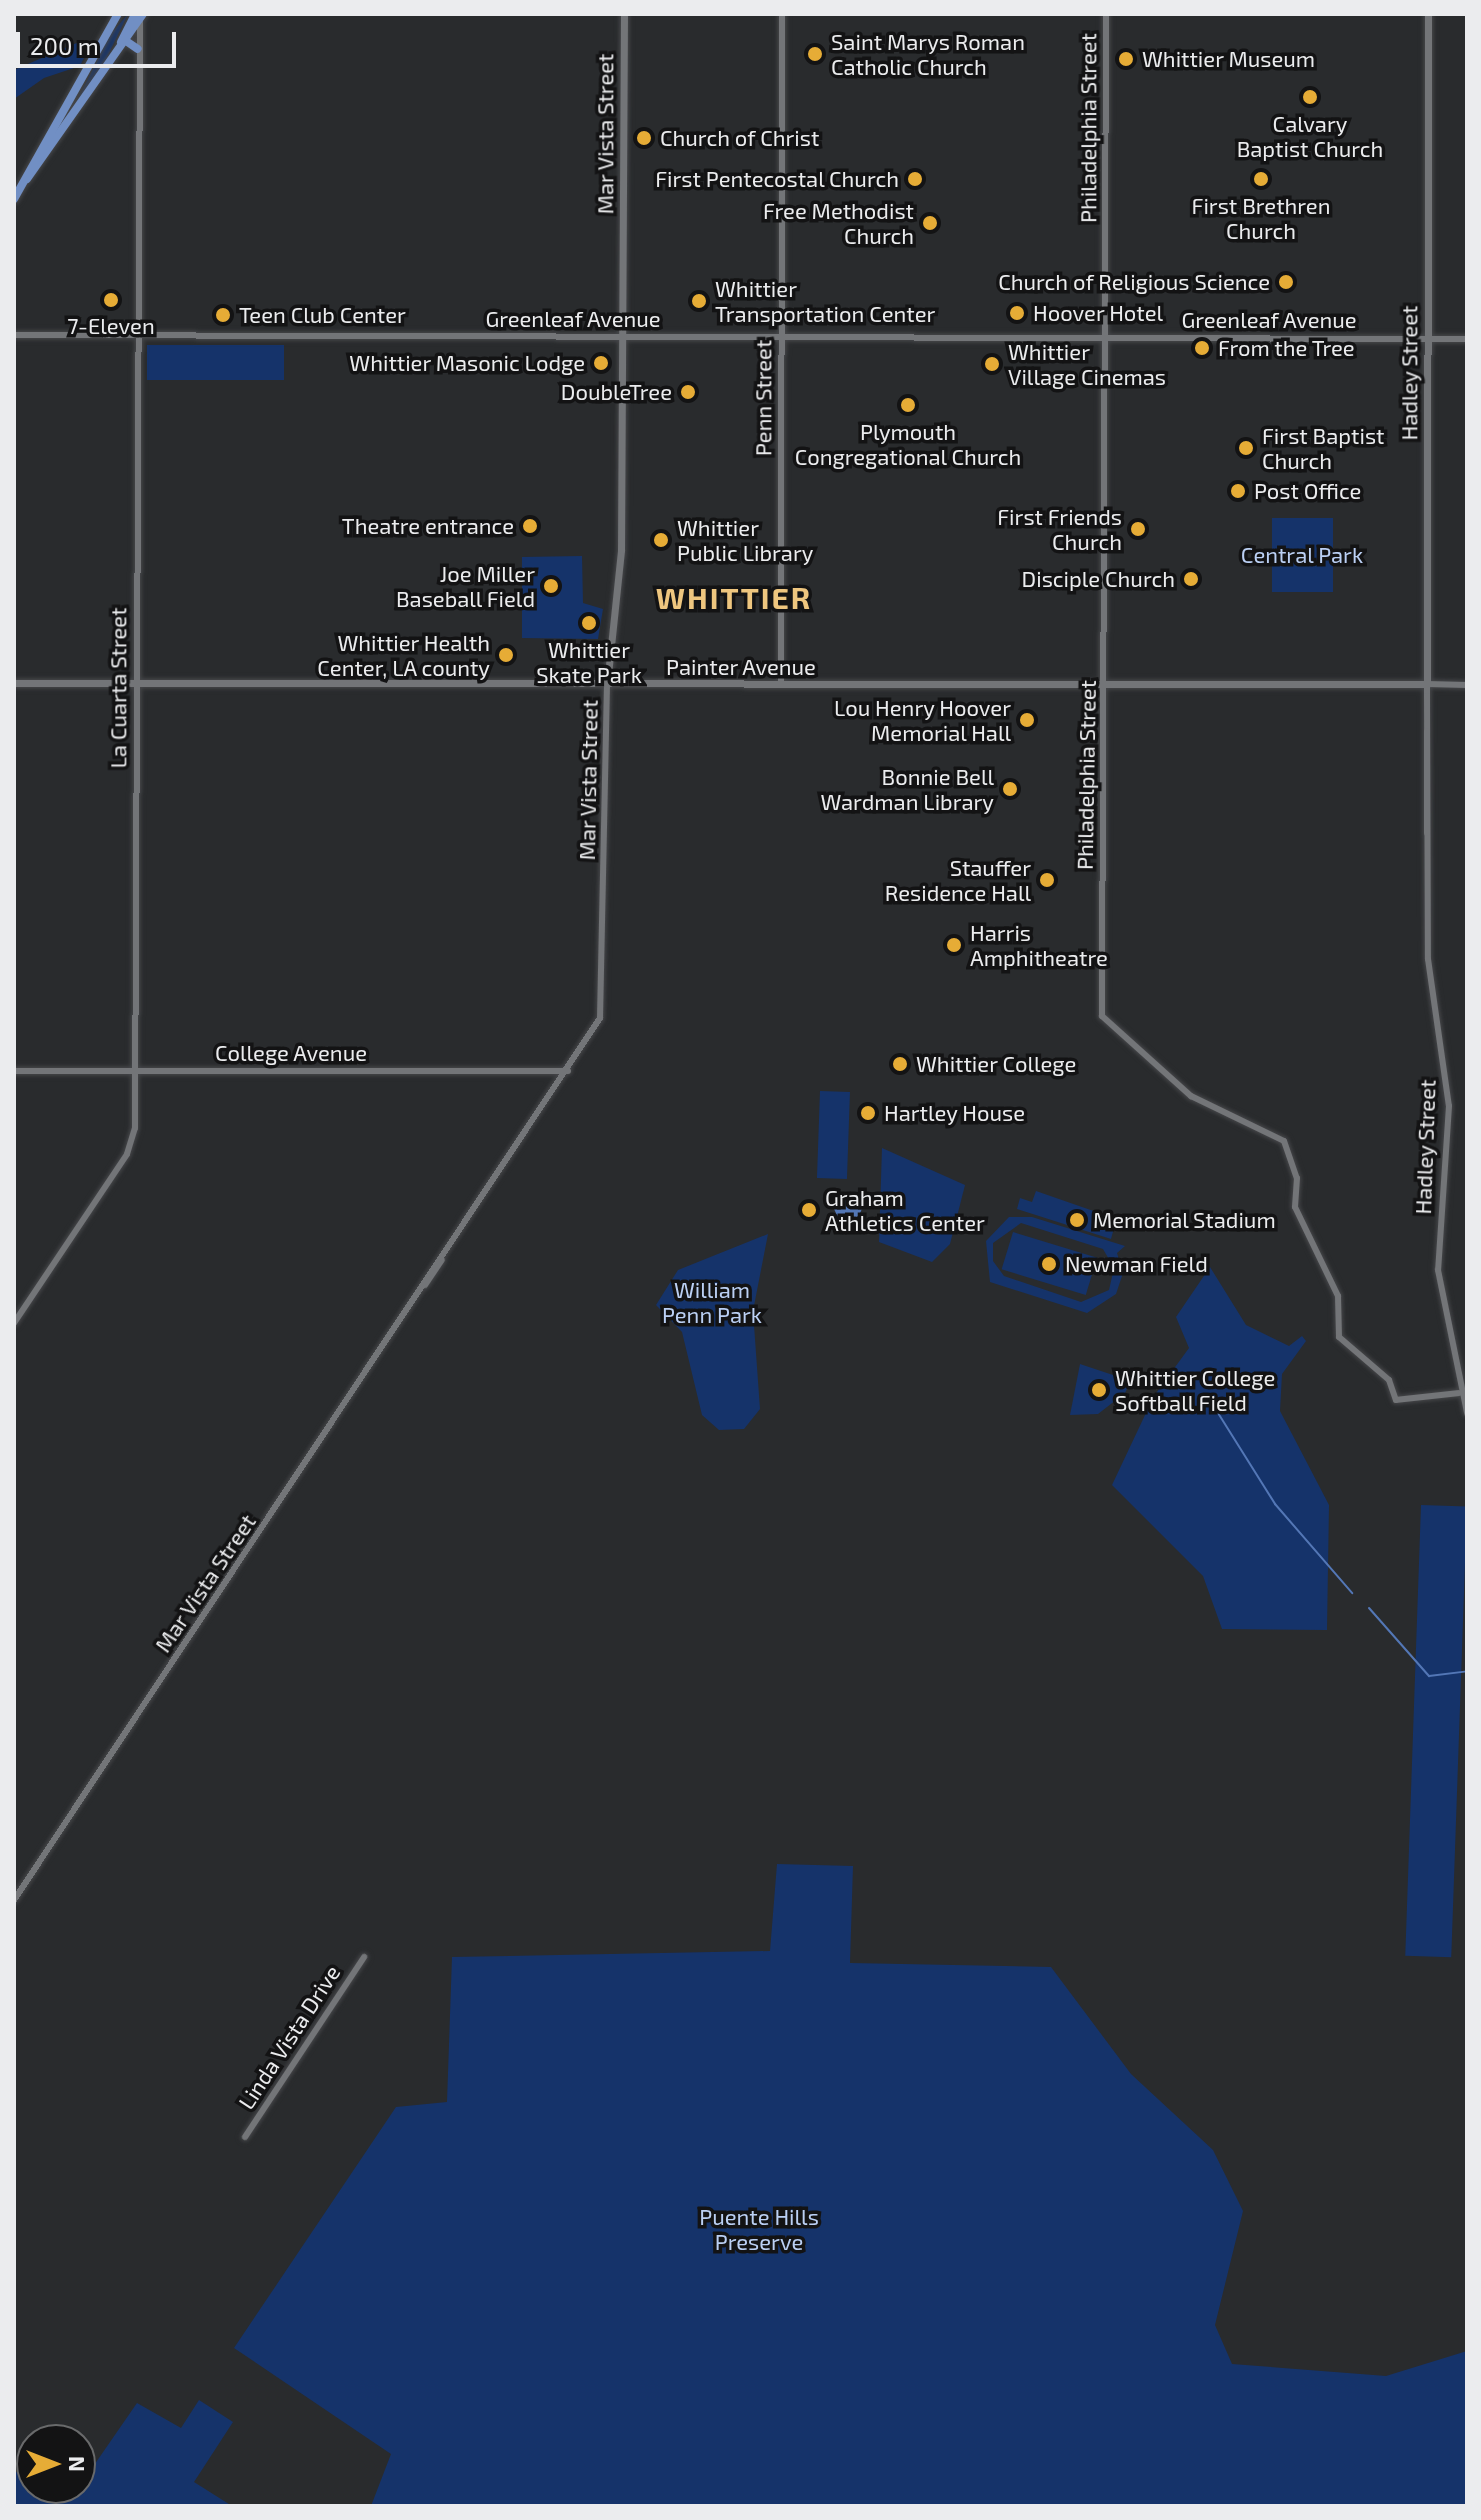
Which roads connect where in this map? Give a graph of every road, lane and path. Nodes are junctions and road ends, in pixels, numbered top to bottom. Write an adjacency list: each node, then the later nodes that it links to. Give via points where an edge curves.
1 (105, 14): 8 (main road)
2 (118, 14): 8 (main road)
3 (624, 14): 15 (main road, Mar Vista Street)
4 (782, 14): 16 (street, Penn Street)
5 (1106, 14): 17 (street, Philadelphia Street)
6 (1428, 14): 18 (main road, Hadley Street)
7 (137, 15): 9 (main road); 10 (street, La Cuarta Street)
8 (101, 40): 11 (main road)
9 (124, 40): 10 (main road); 11 (main road)
10 (138, 49): 14 (street, La Cuarta Street)
11 (27, 179): 12 (main road)
12 (14, 199)
13 (14, 335): 14 (street, Greenleaf Avenue)
14 (137, 336): 15 (street, Greenleaf Avenue); 21 (street, La Cuarta Street)
15 (623, 337): 16 (street, Greenleaf Avenue); 22 (main road, Mar Vista Street, via 621,550)
16 (781, 337): 17 (street, Greenleaf Avenue); 24 (street, Penn Street)
17 (1106, 338): 18 (street, Greenleaf Avenue); 25 (street, Philadelphia Street)
18 (1427, 339): 19 (street, Greenleaf Avenue); 23 (main road, Hadley Street)
19 (1467, 339)
20 (14, 683): 21 (main road, Painter Avenue)
21 (137, 683): 22 (main road, Painter Avenue); 29 (street, La Cuarta Street)
22 (607, 684): 24 (main road, Painter Avenue); 28 (street, Mar Vista Street, via 603,1008)
23 (1427, 684): 25 (main road, Painter Avenue); 26 (street, Painter Avenue); 31 (street, Hadley Street, via 1428,959 1448,1089 1438,1270)
24 (781, 685): 25 (main road, Painter Avenue)
25 (1105, 685): 31 (street, Philadelphia Street, via 1102,1016 1191,1096 1284,1141 1297,1178 1295,1207 1338,1296 1339,1337 1389,1380 1396,1400)
26 (1467, 685)
27 (14, 1071): 29 (street, College Avenue)
28 (568, 1071): 29 (street, College Avenue); 33 (street, Mar Vista Street)
29 (134, 1072): 30 (street, La Cuarta Street, via 127,1154)
30 (14, 1323)
31 (1459, 1393): 32 (street, Hadley Street)
32 (1467, 1413)
33 (14, 1900)
34 (364, 1957): 35 (street, Linda Vista Drive)
35 (245, 2137)

